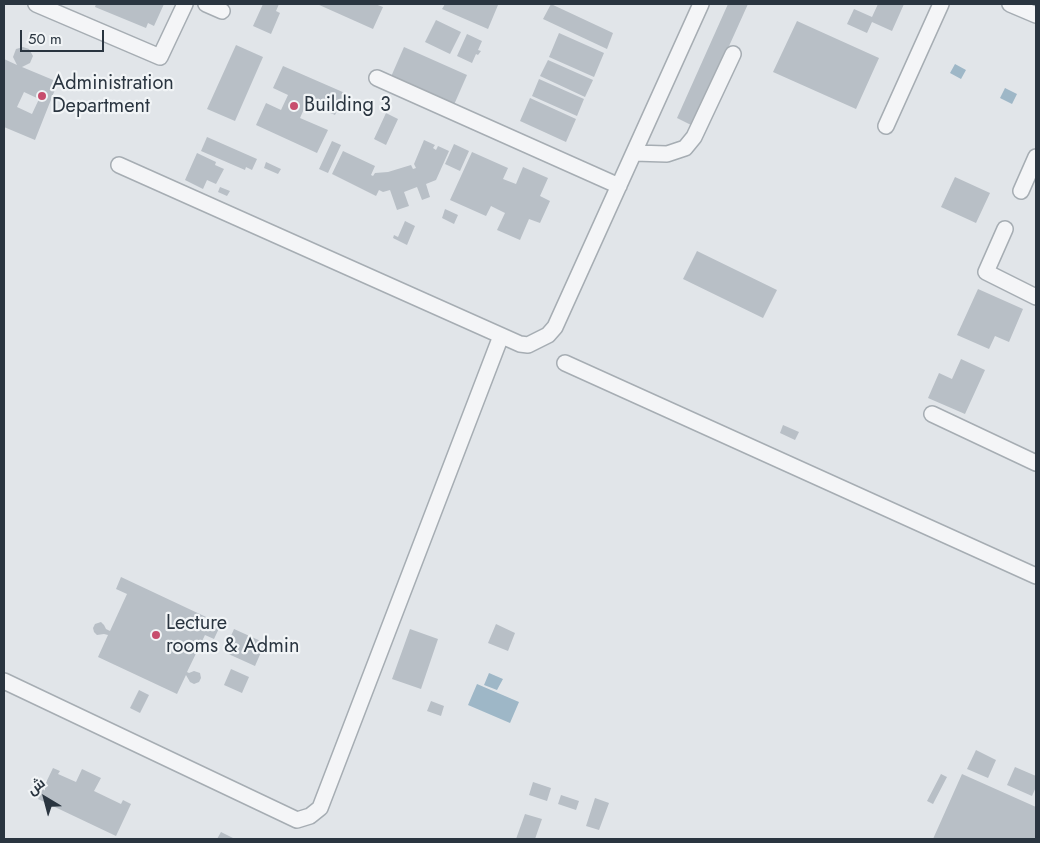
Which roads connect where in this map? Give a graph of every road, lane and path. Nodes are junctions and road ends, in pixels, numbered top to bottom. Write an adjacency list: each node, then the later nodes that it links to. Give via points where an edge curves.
1 (36, 4): 2 (lane, via 160,57)
2 (185, 4)
3 (206, 4): 7 (lane)
4 (701, 4): 12 (lane)
5 (941, 4): 11 (lane)
6 (1010, 4): 8 (lane)
7 (222, 11)
8 (1036, 16)
9 (733, 54): 12 (lane, via 694,138 685,148 667,154)
10 (377, 78): 15 (lane)
11 (886, 126)
12 (634, 153): 15 (lane)
13 (1036, 157): 16 (lane)
14 (119, 165): 19 (lane)
15 (619, 186): 19 (lane, via 555,327 548,335 528,345)
16 (1021, 191)
17 (1005, 229): 18 (lane, via 986,272)
18 (1036, 297)
19 (501, 336): 24 (lane, via 320,808 310,816 297,820)
20 (565, 363): 23 (lane)
21 (932, 414): 22 (lane)
22 (1036, 464)
23 (1036, 576)
24 (4, 680)

